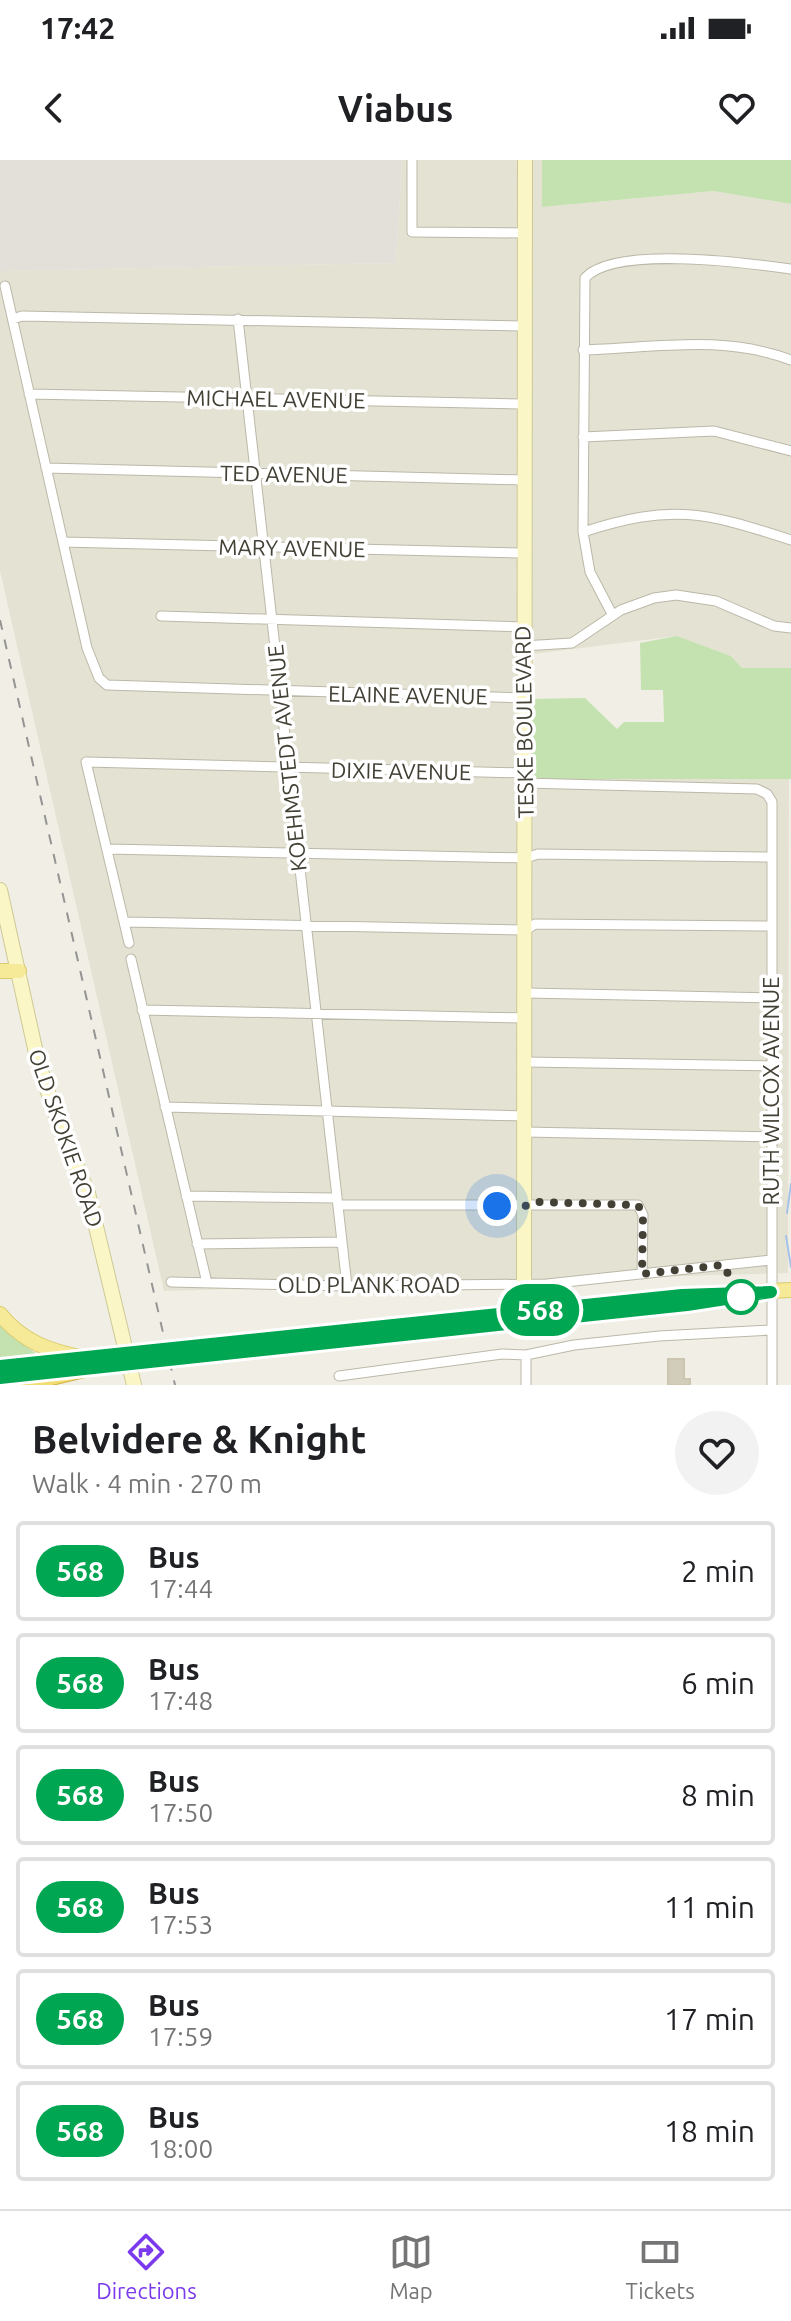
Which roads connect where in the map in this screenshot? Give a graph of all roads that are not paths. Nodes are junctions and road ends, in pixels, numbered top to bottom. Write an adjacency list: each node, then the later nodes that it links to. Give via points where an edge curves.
1 (412, 160): 3 (street, via 412,232)
2 (525, 160): 3 (street, TESKE BOULEVARD)
3 (524, 233): 8 (street, TESKE BOULEVARD)
4 (791, 269): 9 (street, via 697,259 600,266 583,285)
5 (5, 286): 6 (street)
6 (13, 319): 7 (street); 11 (street)
7 (238, 319): 8 (street); 12 (street, KOEHMSTEDT AVENUE)
8 (524, 326): 13 (street, TESKE BOULEVARD)
9 (583, 350): 10 (street, via 703,342); 14 (street)
10 (791, 360)
11 (29, 394): 12 (street, MICHAEL AVENUE); 16 (street)
12 (247, 398): 13 (street, MICHAEL AVENUE); 17 (street, KOEHMSTEDT AVENUE)
13 (524, 404): 18 (street, TESKE BOULEVARD)
14 (583, 437): 15 (street, via 714,431); 19 (street)
15 (791, 451)
16 (46, 468): 17 (street, TED AVENUE); 21 (street)
17 (255, 473): 18 (street, TED AVENUE); 22 (street, KOEHMSTEDT AVENUE)
18 (523, 480): 23 (street, TESKE BOULEVARD)
19 (583, 532): 20 (street, via 655,514 705,514); 24 (street, via 590,572)
20 (791, 540)
21 (63, 542): 22 (street, MARY AVENUE); 30 (street, ELAINE AVENUE, via 87,648 102,681 122,688)
22 (263, 547): 23 (street, MARY AVENUE); 26 (street, KOEHMSTEDT AVENUE)
23 (522, 553): 27 (street, TESKE BOULEVARD)
24 (612, 614): 28 (street, via 654,598 685,596 716,601); 29 (street, via 572,643)
25 (161, 616): 26 (street)
26 (272, 619): 27 (street); 30 (street, KOEHMSTEDT AVENUE)
27 (523, 627): 29 (street, TESKE BOULEVARD)
28 (791, 628)
29 (523, 646): 31 (street, TESKE BOULEVARD)
30 (280, 692): 31 (street, ELAINE AVENUE); 32 (street, KOEHMSTEDT AVENUE)
31 (524, 698): 33 (street, TESKE BOULEVARD)
32 (289, 769): 33 (street, DIXIE AVENUE); 35 (street, DIXIE AVENUE, via 86,762); 36 (street, KOEHMSTEDT AVENUE)
33 (524, 778): 34 (street, DIXIE AVENUE, via 742,788); 38 (street, TESKE BOULEVARD)
34 (767, 794): 37 (street, RUTH WILCOX AVENUE, via 772,802)
35 (108, 849): 36 (street); 40 (street)
36 (298, 853): 38 (street); 41 (street, KOEHMSTEDT AVENUE)
37 (771, 857): 38 (street); 42 (street, RUTH WILCOX AVENUE)
38 (526, 858): 43 (street, TESKE BOULEVARD)
39 (0, 890): 47 (street, OLD SKOKIE ROAD)
40 (126, 922): 41 (street); 44 (street)
41 (306, 925): 43 (street); 51 (street, KOEHMSTEDT AVENUE)
42 (771, 926): 43 (street, via 535,924); 49 (street, RUTH WILCOX AVENUE)
43 (526, 930): 48 (street, TESKE BOULEVARD)
44 (129, 943)
45 (131, 959): 50 (street)
46 (0, 971): 47 (main road)
47 (19, 971): 81 (street, OLD SKOKIE ROAD, via 48,1095 88,1193)
48 (526, 993): 49 (street); 52 (street, TESKE BOULEVARD)
49 (771, 998): 54 (street, RUTH WILCOX AVENUE)
50 (142, 1010): 51 (street); 55 (street)
51 (316, 1014): 52 (street); 56 (street, KOEHMSTEDT AVENUE)
52 (526, 1018): 53 (street, TESKE BOULEVARD)
53 (526, 1062): 54 (street); 57 (street, TESKE BOULEVARD)
54 (772, 1066): 59 (street, RUTH WILCOX AVENUE)
55 (165, 1107): 56 (street); 60 (street)
56 (327, 1111): 57 (street); 61 (street, KOEHMSTEDT AVENUE)
57 (525, 1116): 58 (street, TESKE BOULEVARD)
58 (525, 1132): 59 (street); 62 (street, TESKE BOULEVARD)
59 (771, 1137): 65 (street, RUTH WILCOX AVENUE)
60 (186, 1196): 61 (street); 64 (street)
61 (337, 1201): 62 (street); 63 (street, KOEHMSTEDT AVENUE)
62 (525, 1206): 66 (street, via 638,1205 643,1215); 69 (street, TESKE BOULEVARD)
63 (341, 1242): 64 (street); 70 (street, KOEHMSTEDT AVENUE)
64 (197, 1244): 68 (street)
65 (771, 1260): 66 (street, OLD PLANK ROAD); 72 (street, RUTH WILCOX AVENUE)
66 (642, 1274): 69 (street, OLD PLANK ROAD)
67 (171, 1282): 68 (street, OLD PLANK ROAD)
68 (207, 1283): 70 (street, OLD PLANK ROAD)
69 (524, 1283): 70 (street, OLD PLANK ROAD)
70 (347, 1286)
71 (791, 1290): 72 (main road)
72 (771, 1292): 74 (street, RUTH WILCOX AVENUE); 76 (main road, bridge, via 682,1295)
73 (0, 1314): 76 (main road, via 30,1342)
74 (771, 1330): 75 (street, via 659,1336); 83 (street, RUTH WILCOX AVENUE)
75 (526, 1355): 78 (street); 82 (street)
76 (89, 1363): 77 (main road); 79 (main road); 80 (highway)
77 (0, 1366)
78 (339, 1376)
79 (0, 1378)
80 (18, 1385)
81 (134, 1385)
82 (526, 1385)
83 (772, 1385)

